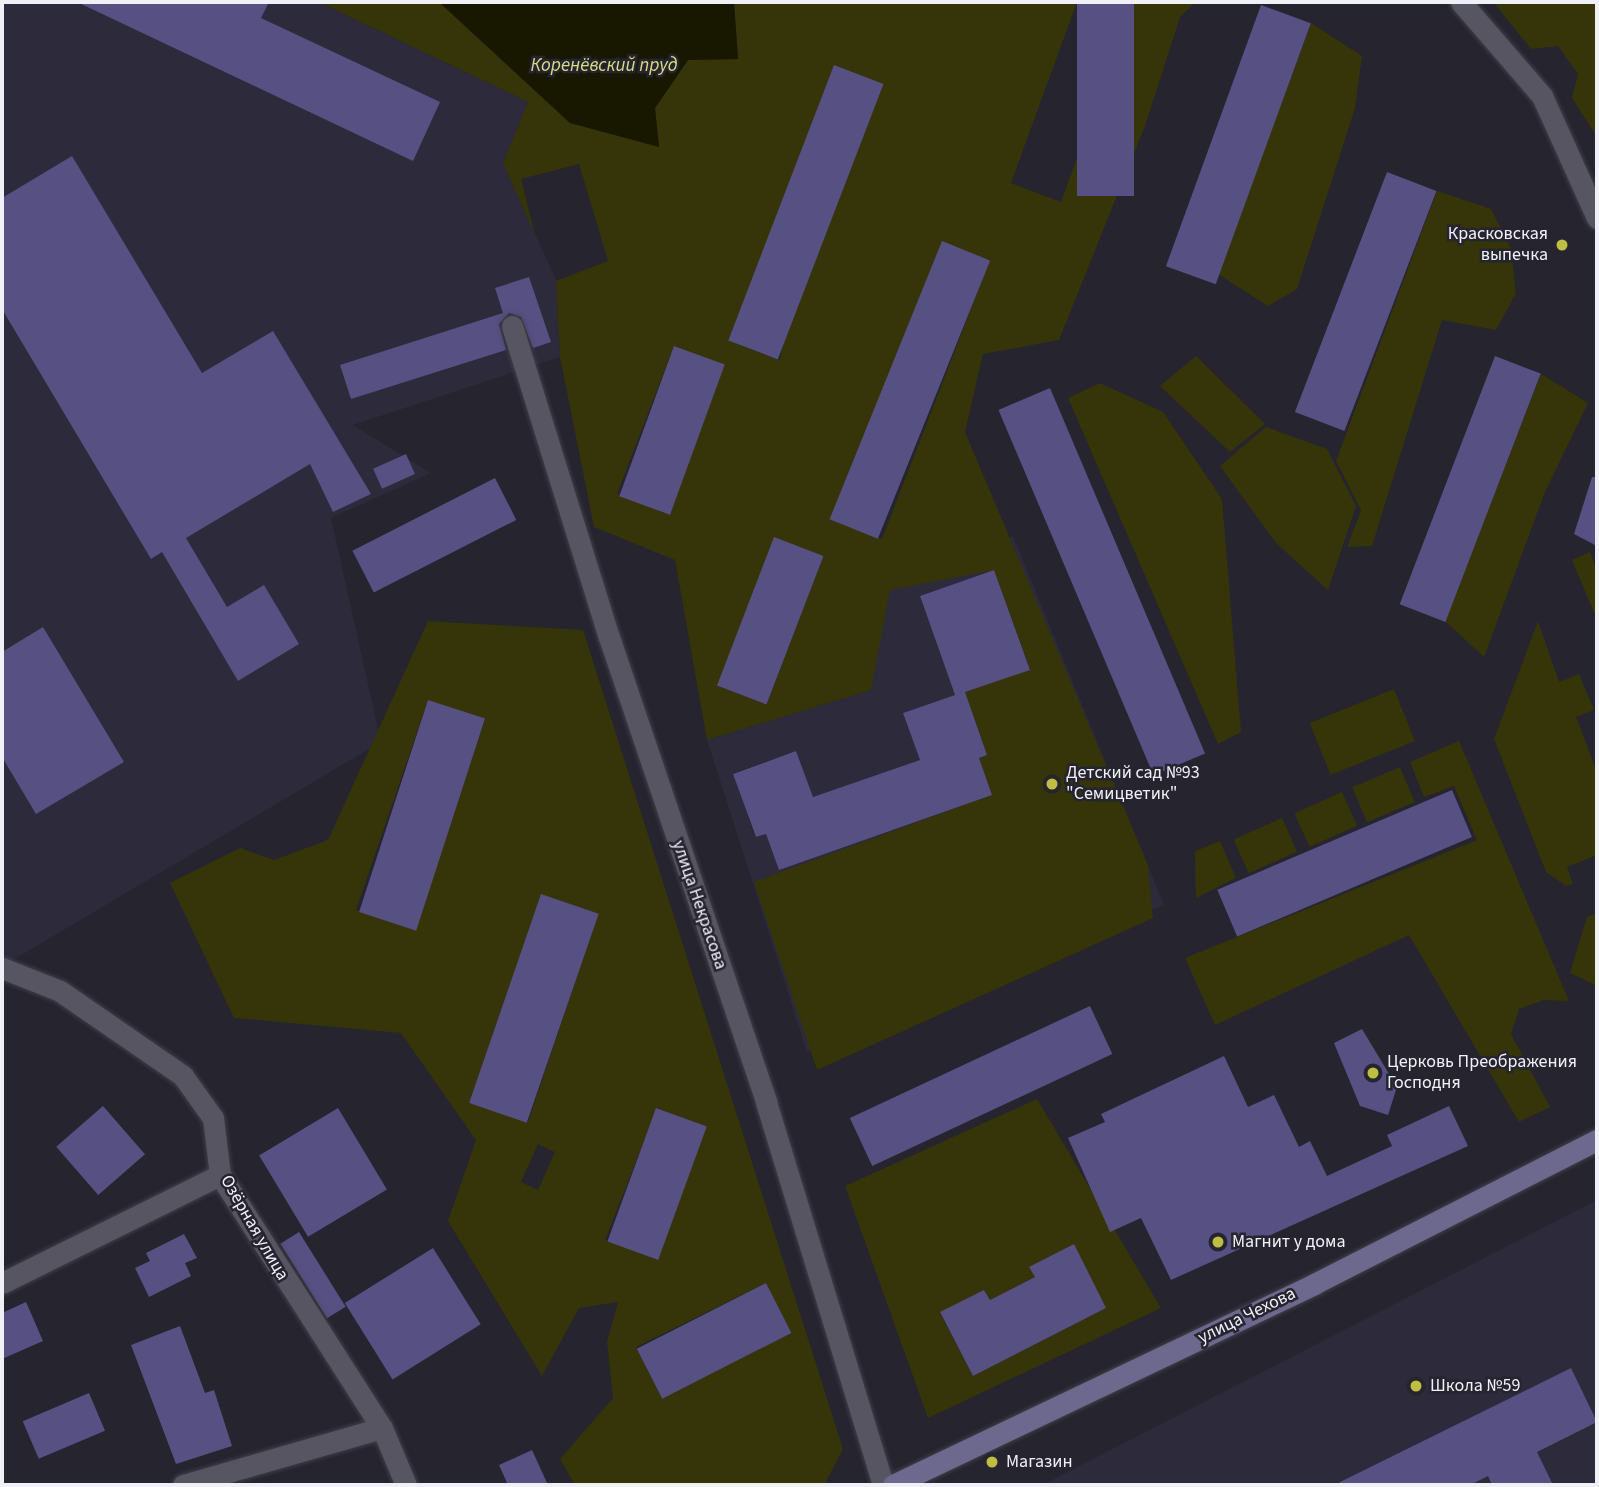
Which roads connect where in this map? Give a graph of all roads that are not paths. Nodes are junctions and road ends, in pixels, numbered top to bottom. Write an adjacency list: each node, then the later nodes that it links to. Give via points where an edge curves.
1 (1461, 2): 2 (street, via 1542,96)
2 (1597, 218)
3 (512, 326): 11 (street, улица Некрасова, via 609,637 766,1102)
4 (2, 968): 6 (street, Озёрная улица, via 60,991 183,1076 213,1118)
5 (1597, 1140): 12 (main road, улица Чехова, via 1314,1284)
6 (220, 1175): 7 (street); 8 (street, Озёрная улица)
7 (2, 1283)
8 (382, 1429): 9 (street); 10 (street, Озёрная улица)
9 (183, 1485)
10 (406, 1485)
11 (883, 1485)
12 (893, 1485)

